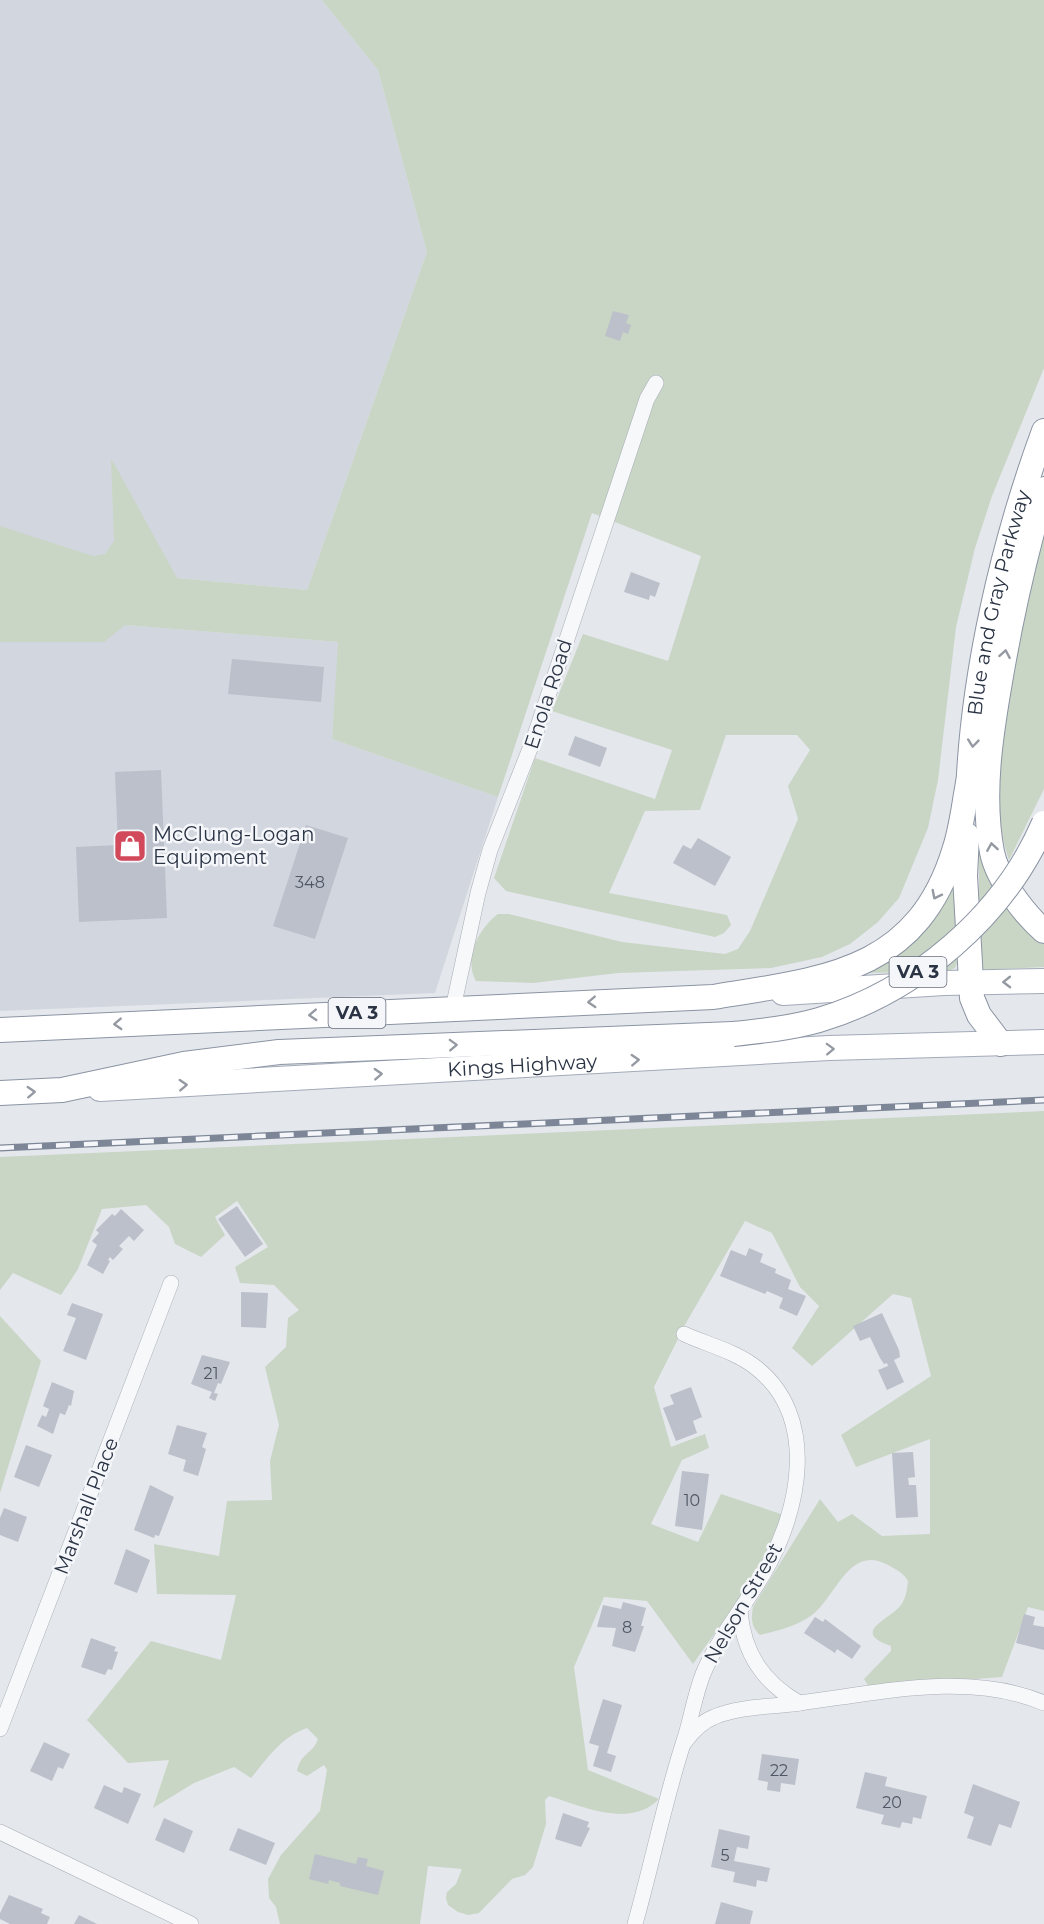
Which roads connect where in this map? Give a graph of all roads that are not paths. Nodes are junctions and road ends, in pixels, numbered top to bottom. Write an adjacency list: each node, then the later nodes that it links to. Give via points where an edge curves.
1 (656, 383): 10 (street, Enola Road, via 647,399 533,741 490,850)
2 (1044, 431): 4 (main road, Blue and Gray Parkway / VA 3, one-way to 4, via 1009,543 978,692)
3 (1044, 489): 6 (main road, one-way to 3, via 1024,912 998,868 988,800 992,725 1012,613)
4 (969, 778): 8 (main road, via 965,876); 9 (main road, VA 3, one-way to 9, via 955,849 942,882 932,903 903,938 862,963 836,972 799,983)
5 (1044, 823): 14 (main road, VA 3, one-way to 5, bridge, via 184,1064 279,1052 733,1034 819,1020 876,997 919,971 961,937 997,901 1020,869)
6 (1044, 931)
7 (1044, 981): 8 (main road, one-way to 8)
8 (970, 982): 9 (main road); 13 (main road, via 979,1015)
9 (713, 997): 10 (main road, VA 3, one-way to 10)
10 (453, 1008): 11 (main road, VA 3, one-way to 11)
11 (0, 1030)
12 (1044, 1042): 13 (main road, Kings Highway)
13 (1001, 1044): 14 (main road, Kings Highway, one-way to 13, via 829,1048)
14 (62, 1090): 15 (main road, Kings Highway / VA 3, one-way to 14)
15 (0, 1093)
16 (171, 1283): 21 (street, Marshall Place)
17 (684, 1334): 18 (street, Nelson Street, via 742,1359 766,1377 787,1408 796,1442 798,1467 793,1504 765,1571)
18 (740, 1612): 19 (street, via 747,1648 756,1666 769,1682); 22 (street, Nelson Street, via 703,1675)
19 (799, 1703): 20 (street, via 936,1687 1005,1692); 22 (street, via 728,1712 701,1725)
20 (1044, 1703)
21 (0, 1729)
22 (683, 1744): 25 (street, Nelson Street)
23 (0, 1832): 24 (street)
24 (191, 1924)
25 (635, 1924)

